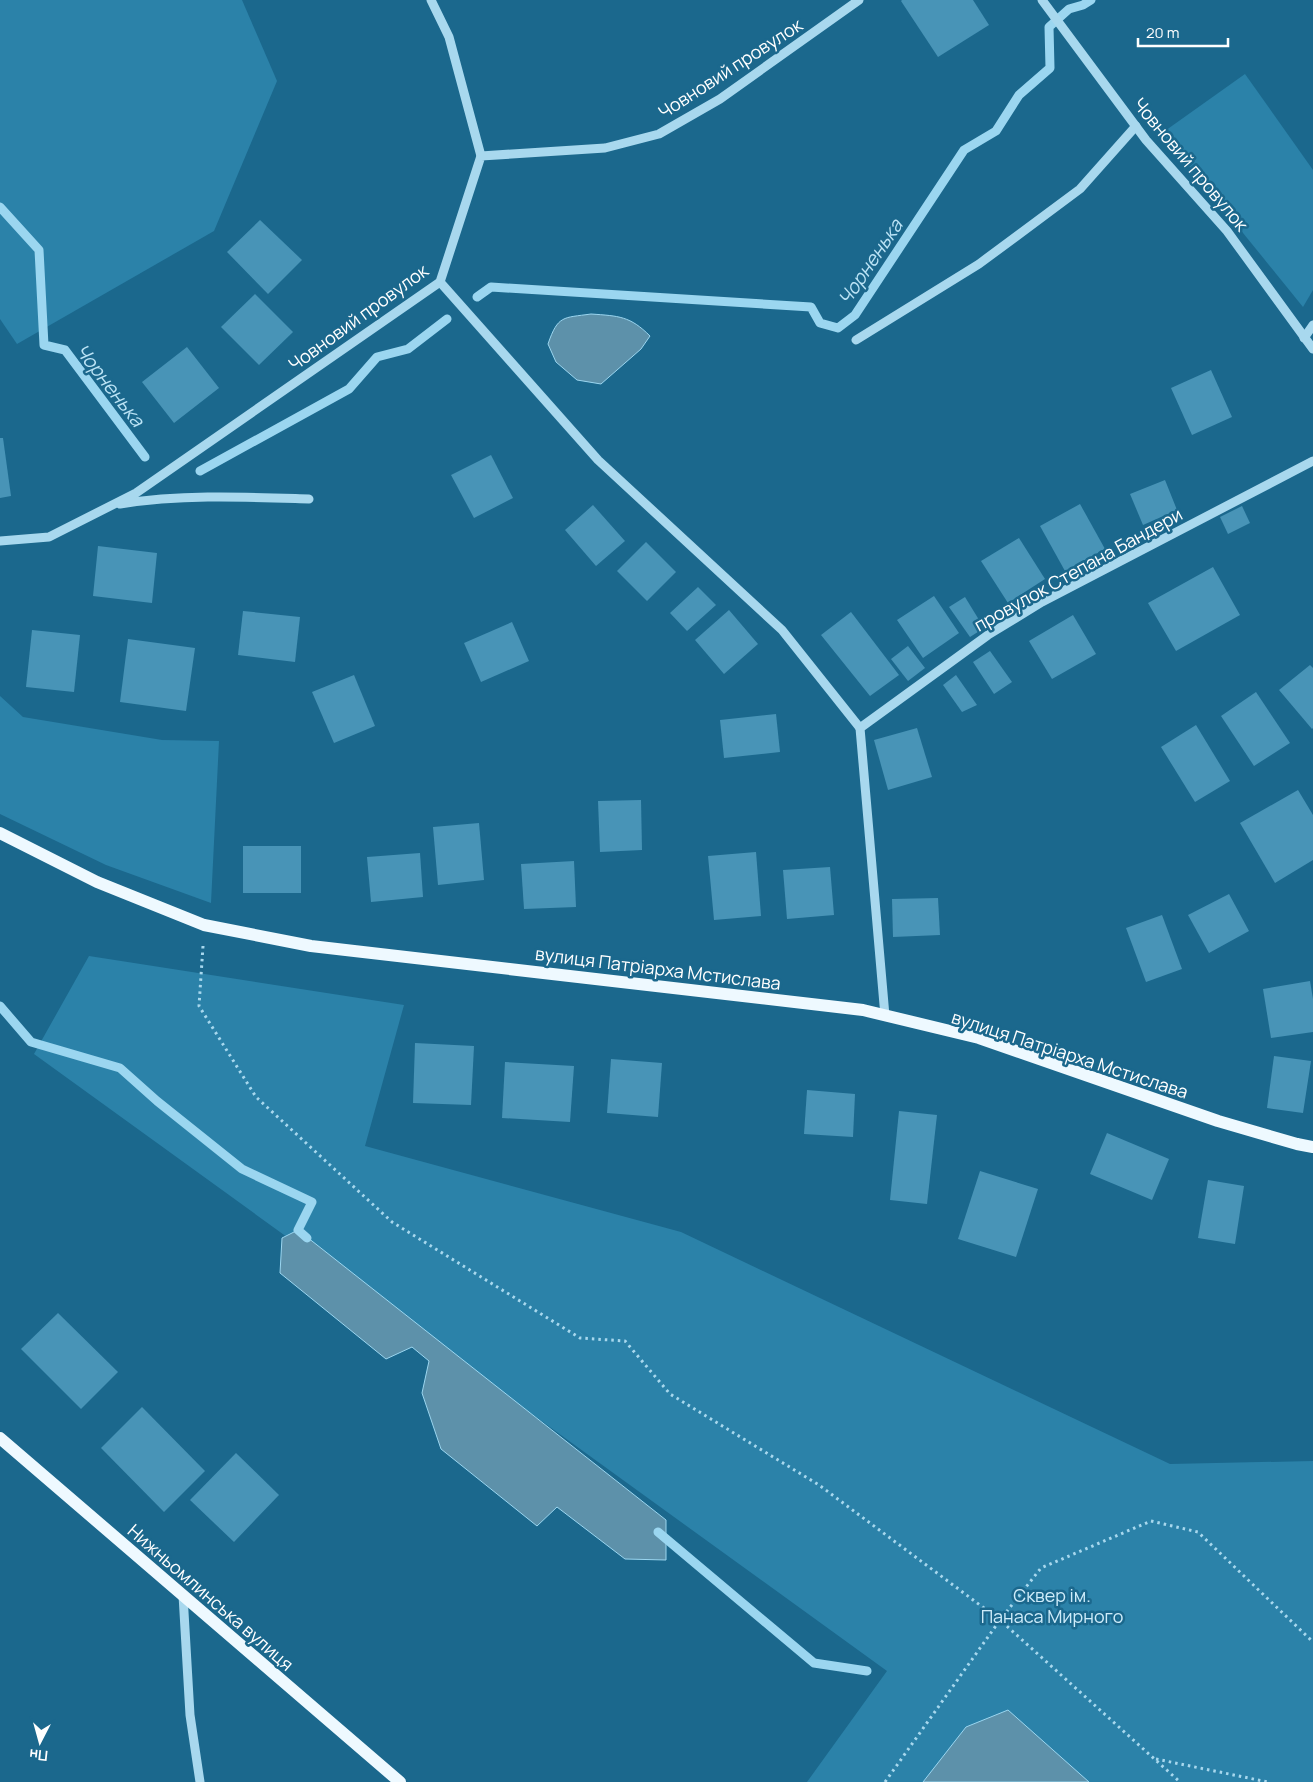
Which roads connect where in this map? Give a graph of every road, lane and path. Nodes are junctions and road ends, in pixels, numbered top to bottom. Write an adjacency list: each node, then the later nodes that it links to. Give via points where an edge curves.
1 (431, 0): 5 (street, via 449,37)
2 (859, 0): 5 (street, Човновий провулок, via 720,99 659,134 606,148)
3 (1042, 0): 4 (street, Човновий провулок)
4 (1136, 126): 8 (street, Човновий провулок, via 1227,231); 9 (street, via 1080,189 979,264)
5 (481, 156): 6 (street, Човновий провулок)
6 (440, 282): 13 (street, Човновий провулок); 15 (street, via 598,460 782,630)
7 (1313, 325): 8 (street)
8 (1304, 338): 10 (street, Човновий провулок)
9 (856, 340)
10 (1313, 349)
11 (1313, 461): 15 (street, провулок Степана Бандери, via 1042,602 988,635)
12 (309, 499): 13 (street, via 219,496 151,499)
13 (111, 506): 14 (street, Човновий провулок, via 48,537)
14 (0, 541)
15 (860, 728): 18 (street)
16 (0, 833): 17 (main road, вулиця Патріарха Мстислава, via 97,882)
17 (204, 925): 18 (main road, вулиця Патріарха Мстислава, via 311,946 863,1010); 22 (path, via 199,1006 256,1098 392,1222 580,1338 625,1341 670,1394 819,1485)
18 (885, 1016): 19 (main road, вулиця Патріарха Мстислава, via 979,1038 1218,1121)
19 (1313, 1147)
20 (0, 1438): 21 (main road, Нижньомлинська вулиця)
21 (183, 1595): 25 (street, via 190,1715); 26 (main road, Нижньомлинська вулиця)
22 (1000, 1620): 23 (path, via 1041,1568 1151,1521 1198,1532); 24 (path); 27 (path)
23 (1313, 1642)
24 (1154, 1759): 28 (path); 29 (path)
25 (200, 1782)
26 (400, 1782)
27 (885, 1782)
28 (1180, 1782)
29 (1268, 1782)

